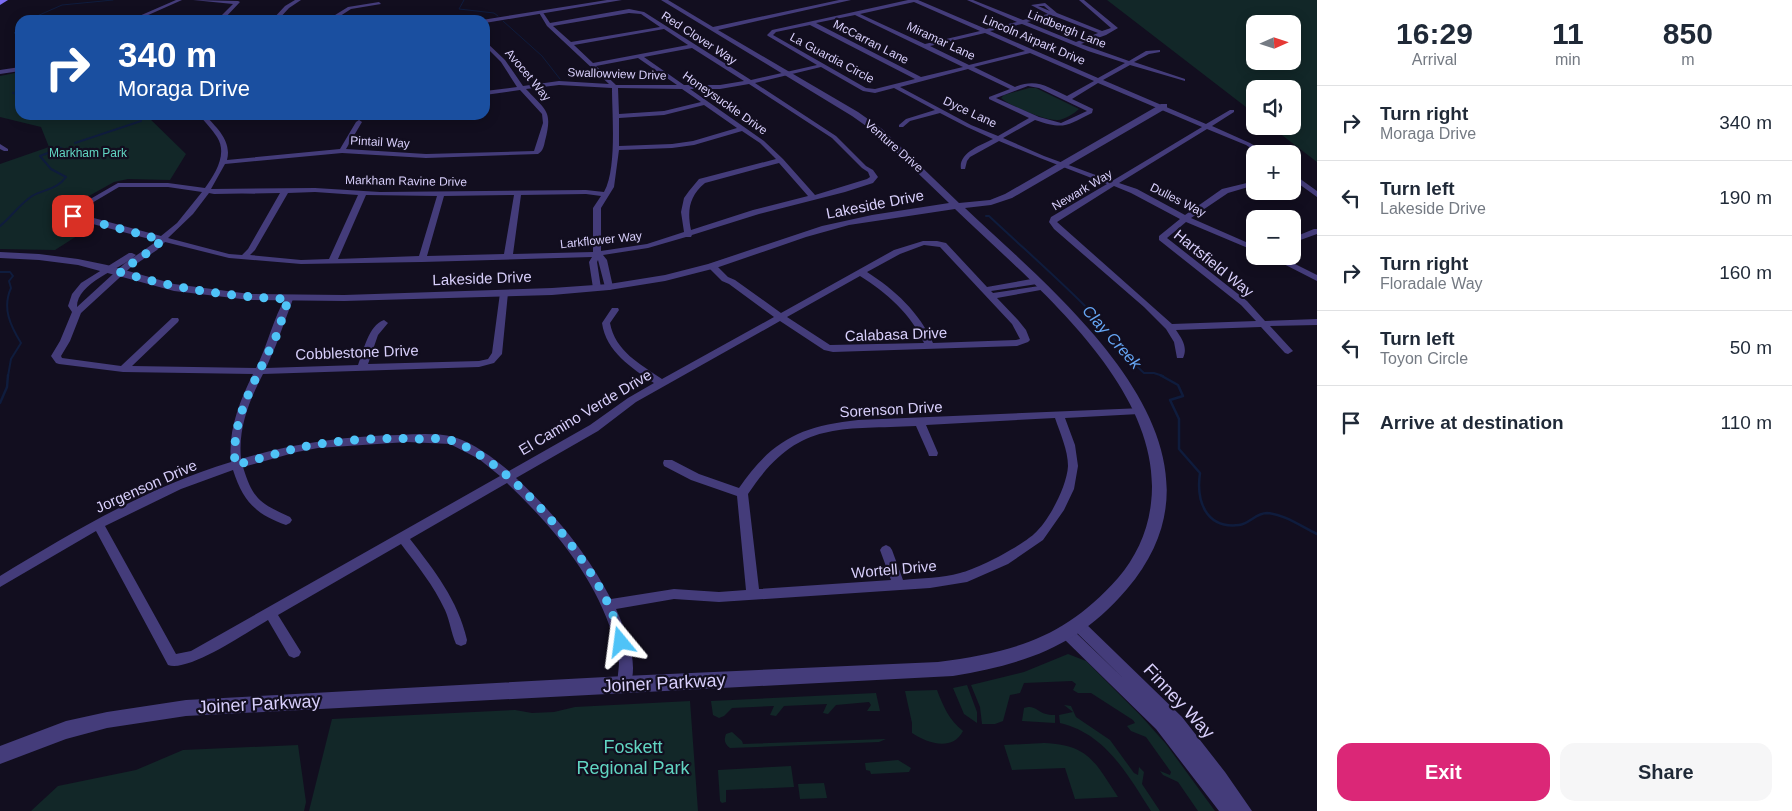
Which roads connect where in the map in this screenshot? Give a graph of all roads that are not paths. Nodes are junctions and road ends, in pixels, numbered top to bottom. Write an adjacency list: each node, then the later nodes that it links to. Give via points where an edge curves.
1 (5, 0): 11 (main road)
2 (180, 0): 16 (street)
3 (195, 0): 12 (street)
4 (298, 0): 18 (street)
5 (619, 0): 14 (street)
6 (664, 0): 25 (street, Venture Drive)
7 (848, 0): 25 (street)
8 (915, 0): 15 (street, La Guardia Circle); 26 (street, Lincoln Airpark Drive)
9 (969, 0): 21 (street, Lindbergh Lane)
10 (1081, 0): 27 (street, via 1115,26)
11 (0, 2)
12 (239, 2): 17 (street)
13 (379, 3): 19 (street, via 350,8)
14 (537, 13): 20 (street); 22 (street, via 538,18)
15 (857, 14): 23 (street, La Guardia Circle); 31 (street, Miramar Lane)
16 (145, 15)
17 (225, 15)
18 (279, 15)
19 (338, 15)
20 (490, 20)
21 (1023, 22): 26 (street); 27 (street, via 1054,14); 29 (street, Lindbergh Lane)
22 (546, 23): 24 (street, Red Clover Way, via 637,11); 28 (street)
23 (811, 23): 37 (street, La Guardia Circle, via 774,31 770,35); 43 (street, McCarran Lane)
24 (663, 28): 28 (street); 30 (street, Red Clover Way)
25 (712, 29): 42 (street, Venture Drive)
26 (986, 31): 31 (street); 33 (street, Lincoln Airpark Drive)
27 (1104, 34): 29 (street)
28 (571, 44): 38 (street)
29 (1077, 44): 36 (street, Lindbergh Lane)
30 (692, 46): 35 (street); 46 (street, Red Clover Way)
31 (926, 46): 39 (street, Miramar Lane)
32 (490, 48): 49 (street, Avocet Way)
33 (1031, 51): 39 (street, La Guardia Circle); 44 (street, Lincoln Airpark Drive)
34 (1158, 51): 36 (street, via 1148,52)
35 (640, 57): 38 (street); 50 (street, Honeysuckle Drive)
36 (1130, 62): 44 (street); 45 (street, Lindbergh Lane)
37 (821, 64): 42 (street, Swallowview Drive); 48 (street, La Guardia Circle, via 866,90)
38 (594, 65): 47 (street)
39 (969, 67): 43 (street, La Guardia Circle); 51 (street, Miramar Lane)
40 (15, 70): 41 (street)
41 (2, 72)
42 (786, 73): 46 (street, Swallowview Drive); 85 (street, Venture Drive, via 879,130)
43 (922, 80): 48 (street, La Guardia Circle)
44 (1100, 80): 53 (street); 55 (street, Lincoln Airpark Drive)
45 (1183, 80)
46 (749, 82): 50 (street, Swallowview Drive); 84 (street, Larkflower Way, via 834,137 874,177 848,188)
47 (615, 86): 49 (street, Swallowview Drive, via 559,83); 50 (street, Swallowview Drive); 58 (street)
48 (896, 87): 56 (street, Dyce Lane)
49 (521, 88): 52 (street, Swallowview Drive); 69 (street, Avocet Way, via 547,118)
50 (684, 88): 54 (street, Honeysuckle Drive)
51 (1015, 89): 53 (street, via 1033,84); 59 (street, via 992,98)
52 (490, 92)
53 (1068, 98): 59 (street, via 1090,112 1061,125)
54 (704, 103): 58 (street, via 664,113); 64 (street, Honeysuckle Drive)
55 (1163, 107): 63 (street, Lincoln Airpark Drive); 72 (street, Lakeside Drive)
56 (940, 111): 62 (street, via 908,120); 65 (street, Dyce Lane)
57 (1232, 111): 63 (street, Newark Way)
58 (616, 116): 67 (street)
59 (1035, 117): 65 (street)
60 (206, 120): 71 (street, via 225,147)
61 (359, 122): 68 (street)
62 (901, 126)
63 (1206, 126): 66 (street, Lincoln Airpark Drive); 75 (street, Newark Way)
64 (744, 128): 67 (street, via 694,143); 70 (street, Honeysuckle Drive)
65 (999, 138): 72 (street, Dyce Lane); 73 (street, via 968,156)
66 (1246, 145)
67 (616, 148): 82 (street, via 614,175)
68 (342, 151): 69 (street, Pintail Way, via 426,156); 71 (street, Pintail Way)
69 (536, 153)
70 (781, 160): 84 (street, Honeysuckle Drive); 88 (street, via 702,181 691,189 684,215)
71 (224, 162): 78 (street)
72 (1064, 163): 75 (street, Dulles Way); 85 (street, Lakeside Drive, via 1009,197)
73 (963, 168)
74 (1301, 183): 83 (street)
75 (1115, 184): 86 (street, Dulles Way); 117 (street, Newark Way, via 1053,222)
76 (1246, 185): 86 (street, Hartsfield Way, via 1225,191)
77 (285, 190): 78 (street, Markham Ravine Drive); 79 (street, Markham Ravine Drive); 95 (street, via 251,250)
78 (206, 191): 90 (street, via 188,217); 90 (street, Larkflower Way, via 118,185 70,213)
79 (363, 193): 81 (street, Markham Ravine Drive); 97 (street)
80 (518, 193): 81 (street, Markham Ravine Drive); 82 (street, Markham Ravine Drive); 94 (street)
81 (441, 194): 96 (street)
82 (606, 194): 92 (street, via 597,208)
83 (1317, 195)
84 (812, 196): 88 (street, Larkflower Way)
85 (958, 204): 99 (street, Lakeside Drive, via 834,226); 104 (street, Venture Drive)
86 (1186, 218): 91 (street, Dulles Way); 116 (street, Hartsfield Way, via 1163,236 1164,242 1236,297)
87 (1317, 231): 89 (street)
88 (688, 235): 92 (street, Larkflower Way, via 648,246)
89 (1301, 237)
90 (162, 240): 95 (street, Larkflower Way); 100 (street); 101 (street, Cobblestone Drive)
91 (1246, 245)
92 (597, 254): 94 (street, Larkflower Way); 105 (street, via 603,260); 106 (street, via 593,262)
93 (0, 255): 100 (street, Lakeside Drive, via 56,259)
94 (508, 257): 96 (street, Larkflower Way)
95 (243, 258): 97 (street, Larkflower Way)
96 (422, 260): 97 (street, Larkflower Way)
97 (332, 262)
98 (1291, 265): 103 (street)
99 (716, 266): 105 (street, Lakeside Drive); 112 (street, Calabasa Drive, via 725,280)
100 (109, 269): 101 (street, Lakeside Drive); 111 (street, Cobblestone Drive, via 79,290 72,306)
101 (120, 272): 109 (street, Lakeside Drive, via 198,292); 111 (street, Cobblestone Drive)
102 (860, 272): 108 (street, El Camino Verde Drive, via 896,252 923,243 937,243 943,245); 112 (street, El Camino Verde Drive); 118 (street, via 896,297 921,327)
103 (1317, 278)
104 (1040, 284): 108 (street); 125 (street, Venture Drive, via 1093,340)
105 (609, 287): 106 (street, Lakeside Drive)
106 (598, 288): 107 (street, Lakeside Drive)
107 (504, 293): 109 (street, Lakeside Drive); 121 (street, Cobblestone Drive, via 497,354 491,361)
108 (988, 293): 118 (street, Calabasa Drive, via 1021,330 1022,342)
109 (289, 299): 123 (street)
110 (615, 310): 124 (street, via 606,323 611,342)
111 (77, 312): 122 (street, Cobblestone Drive, via 56,356 59,361)
112 (779, 317): 118 (street, Calabasa Drive, via 827,348); 124 (street, El Camino Verde Drive)
113 (175, 320): 122 (street)
114 (1317, 322): 116 (street)
115 (384, 323): 121 (street, via 374,334)
116 (1264, 323): 117 (street); 119 (street)
117 (1170, 327): 120 (street, via 1179,342)
118 (930, 346)
119 (1288, 351)
120 (1180, 356)
121 (362, 368): 123 (street, Cobblestone Drive)
122 (123, 369): 123 (street, Cobblestone Drive)
123 (260, 371): 130 (street, via 236,428)
124 (661, 383): 131 (street, El Camino Verde Drive, via 594,428)
125 (1140, 410): 126 (street, Sorenson Drive); 142 (street, Joiner Parkway, via 1157,462 1159,498 1154,528 1141,561 1124,584)
126 (1058, 414): 127 (street, Sorenson Drive); 138 (street, Wortell Drive, via 1070,444 1074,466 1064,496 1039,537 1004,560 963,578)
127 (920, 423): 128 (street); 132 (street, Sorenson Drive, via 846,425 794,440 770,458)
128 (933, 453)
129 (668, 463): 132 (street, via 705,483)
130 (235, 465): 131 (street, Jorgenson Drive, via 299,448 403,438 451,440); 133 (street, via 253,501); 134 (street, Jorgenson Drive, via 162,492)
131 (508, 476): 135 (street, El Camino Verde Drive); 140 (street, Jorgenson Drive, via 558,529 594,577)
132 (742, 493): 139 (street)
133 (286, 520)
134 (98, 524): 137 (street, Jorgenson Drive); 141 (street, El Camino Verde Drive, via 173,661 194,656)
135 (402, 537): 141 (street, El Camino Verde Drive); 143 (street, via 447,600 458,622)
136 (886, 550): 138 (street)
137 (0, 582)
138 (899, 585): 139 (street, Wortell Drive)
139 (753, 595): 140 (street, Wortell Drive, via 674,594)
140 (609, 605): 145 (street, Jorgenson Drive, via 625,658)
141 (270, 614): 144 (street)
142 (1072, 629): 145 (street, Joiner Parkway, via 1028,650 968,666); 147 (street, Finney Way, via 1161,724); 148 (street, Finney Way, via 1177,722)
143 (461, 640)
144 (294, 652)
145 (624, 684): 146 (street, Joiner Parkway, via 186,708 66,730)
146 (0, 755)
147 (1228, 811)
148 (1244, 811)

